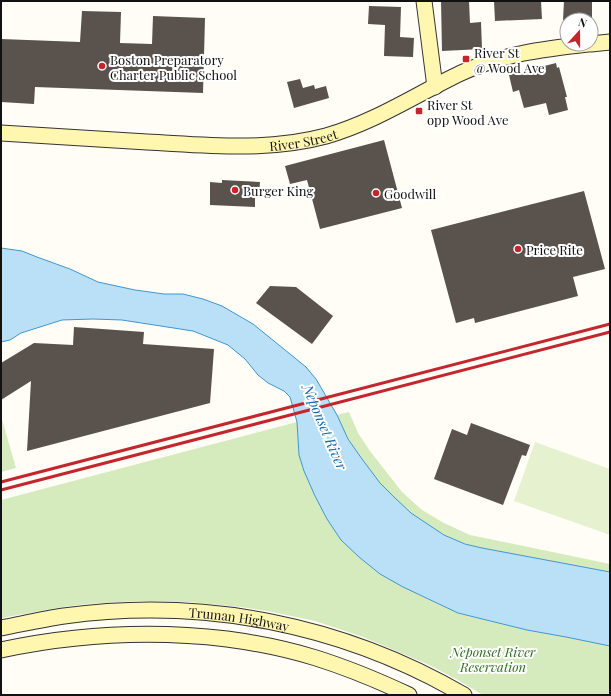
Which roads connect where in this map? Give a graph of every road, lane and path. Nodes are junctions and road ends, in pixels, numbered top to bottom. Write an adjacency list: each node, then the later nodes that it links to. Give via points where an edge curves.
1 (424, 1): 5 (main road)
2 (610, 42): 3 (main road)
3 (599, 43)
4 (559, 48): 5 (main road, River Street, via 499,58)
5 (434, 87): 6 (main road, River Street, via 352,127 324,136 274,145 221,146)
6 (1, 133)
7 (1, 628): 10 (main road, Truman Highway, via 64,616 114,612 188,612 239,617 305,629 360,646 431,677)
8 (1, 650): 9 (main road, Truman Highway, via 37,642 113,634 195,636 258,644 316,658 363,674)
9 (409, 695)
10 (464, 695)

